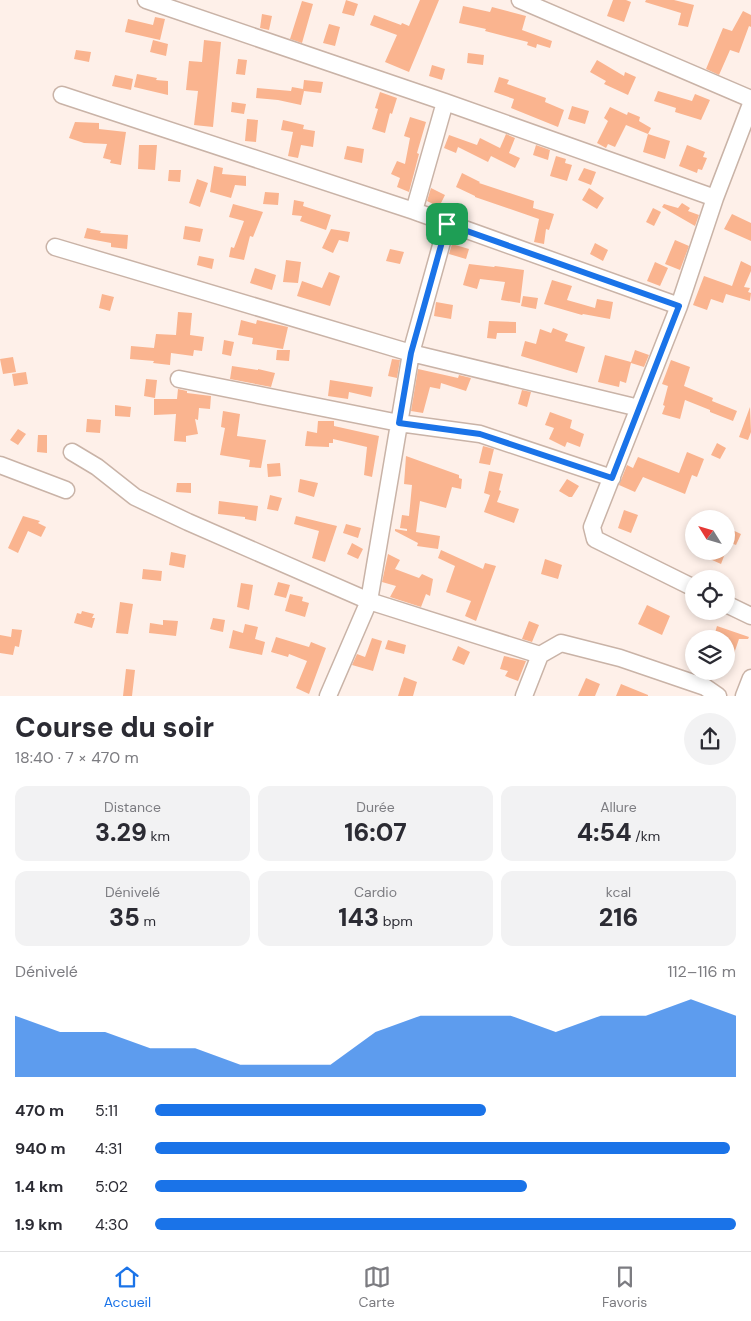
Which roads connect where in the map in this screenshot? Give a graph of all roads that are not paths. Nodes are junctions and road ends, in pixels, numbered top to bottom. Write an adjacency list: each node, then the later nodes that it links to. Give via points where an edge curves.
1 (146, 0): 5 (street)
2 (520, 0): 4 (street)
3 (62, 95): 8 (street)
4 (751, 99)
5 (445, 102): 7 (street); 8 (street)
6 (751, 104): 7 (street)
7 (715, 198): 11 (street)
8 (414, 211): 9 (street)
9 (447, 224): 11 (street); 12 (street)
10 (55, 247): 12 (street)
11 (679, 306): 14 (street)
12 (411, 353): 14 (street); 15 (street)
13 (179, 379): 15 (street)
14 (640, 408): 18 (street)
15 (399, 423): 18 (street, via 480,434); 21 (street)
16 (72, 452): 21 (street, via 135,497)
17 (0, 465): 19 (street)
18 (612, 478): 20 (street, via 592,527 594,539)
19 (66, 490)
20 (685, 584)
21 (369, 601): 24 (street); 26 (street)
22 (735, 608): 23 (street)
23 (751, 616)
24 (540, 654): 27 (street); 28 (street, via 561,643 620,658 705,687)
25 (751, 678): 29 (street)
26 (328, 696)
27 (524, 696)
28 (718, 696)
29 (744, 696)

